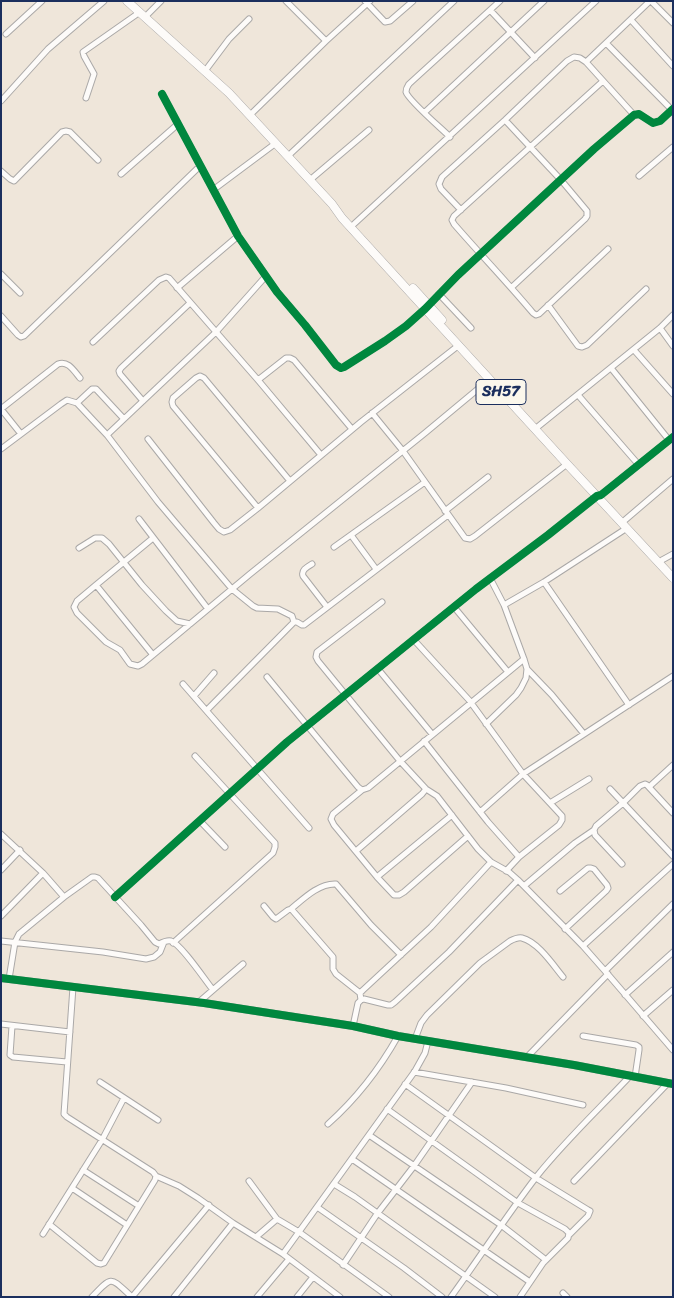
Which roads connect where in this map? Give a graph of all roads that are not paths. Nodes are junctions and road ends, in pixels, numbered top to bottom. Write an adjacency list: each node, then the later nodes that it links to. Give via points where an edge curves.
1 (42, 1): 19 (street)
2 (104, 1): 29 (street, via 48,50)
3 (127, 1): 14 (main road, SH57)
4 (161, 1): 14 (street)
5 (286, 1): 20 (street)
6 (413, 1): 12 (street, via 385,22)
7 (454, 1): 41 (street)
8 (500, 1): 13 (street)
9 (544, 1): 18 (street)
10 (596, 1): 22 (street)
11 (651, 1): 16 (street); 17 (street)
12 (367, 2): 20 (street)
13 (490, 10): 18 (street); 31 (street, via 406,88)
14 (142, 15): 25 (main road, SH57); 28 (street, via 84,50 83,54 94,71)
15 (249, 19): 25 (street)
16 (631, 20): 21 (street); 24 (street)
17 (673, 23)
18 (511, 32): 22 (street); 31 (street)
19 (6, 34)
20 (326, 41): 32 (street)
21 (606, 43): 23 (street); 30 (street)
22 (535, 58): 37 (street)
23 (586, 62): 26 (street); 34 (street, via 574,57 567,61)
24 (673, 66)
25 (205, 71): 32 (main road, SH57)
26 (603, 81): 33 (street); 39 (street)
27 (162, 94): 35 (street)
28 (86, 98)
29 (1, 101)
30 (672, 110): 33 (street, via 653,123 639,114)
31 (425, 112): 37 (street)
32 (250, 115): 38 (main road, SH57)
33 (634, 115): 48 (street)
34 (505, 120): 39 (street); 51 (street, via 442,177 441,189)
35 (178, 124): 43 (street); 45 (street)
36 (369, 130): 47 (street)
37 (450, 136): 52 (street)
38 (276, 143): 41 (main road, SH57); 49 (street)
39 (530, 146): 48 (street); 51 (street)
40 (673, 148): 46 (street)
41 (288, 156): 47 (main road, SH57)
42 (98, 160): 44 (street, via 66,131 14,181)
43 (200, 166): 49 (street); 67 (street, via 24,336 18,335)
44 (1, 171)
45 (121, 174)
46 (640, 176)
47 (310, 180): 50 (main road, SH57)
48 (561, 180): 55 (street); 58 (street, via 586,208 587,216)
49 (213, 190): 53 (street)
50 (332, 204): 52 (main road, SH57); 65 (main road, SH57)
51 (461, 210): 55 (street, via 452,220)
52 (354, 224): 65 (main road, SH57)
53 (238, 236): 57 (street); 59 (street)
54 (608, 249): 64 (street)
55 (480, 255): 58 (street); 62 (street)
56 (1, 274): 61 (street)
57 (266, 276): 65 (street, via 341,368 385,342); 70 (street)
58 (512, 287): 64 (street, via 536,315)
59 (177, 288): 63 (street); 71 (street, via 166,277 159,280)
60 (646, 289): 64 (street, via 582,347)
61 (20, 293)
62 (440, 294): 65 (street); 68 (street)
63 (190, 303): 70 (street); 81 (street, via 119,372)
64 (548, 305)
65 (426, 307): 72 (main road, SH57); 84 (main road, SH57)
66 (673, 315): 69 (street)
67 (1, 316)
68 (471, 328)
69 (660, 328): 73 (street); 74 (street)
70 (216, 332): 78 (street); 81 (street)
71 (93, 342)
72 (459, 345): 77 (main road, SH57); 85 (street)
73 (673, 346)
74 (634, 350): 75 (street); 79 (street)
75 (611, 368): 80 (street); 92 (street)
76 (80, 378): 83 (street, via 62,362)
77 (490, 379): 84 (main road, SH57); 94 (street)
78 (258, 380): 88 (street, via 286,358 294,360); 95 (street)
79 (673, 394)
80 (578, 395): 87 (street); 97 (street)
81 (143, 401): 86 (street)
82 (77, 403): 86 (street, via 96,389); 89 (street, via 67,400); 90 (street)
83 (1, 409): 89 (street)
84 (520, 410): 87 (main road, SH57)
85 (372, 414): 88 (street); 94 (street)
86 (124, 418): 90 (street)
87 (536, 427): 96 (main road, SH57); 102 (main road, SH57)
88 (352, 430): 95 (street)
89 (21, 434): 93 (street)
90 (106, 435): 121 (street)
91 (148, 439): 103 (street, via 219,529 224,532 230,530)
92 (671, 439): 97 (street)
93 (1, 449)
94 (403, 451): 101 (street); 121 (street)
95 (321, 455): 100 (street)
96 (567, 464): 102 (main road, SH57); 104 (street, via 470,539 465,538)
97 (638, 464): 102 (street)
98 (488, 478): 104 (street)
99 (673, 479): 106 (street)
100 (290, 481): 103 (street); 103 (street, via 204,378 196,378 173,398 173,406)
101 (425, 482): 104 (street); 107 (street)
102 (599, 496): 106 (main road, SH57); 117 (street)
103 (258, 508)
104 (447, 513): 115 (street)
105 (138, 519): 108 (street)
106 (626, 524): 112 (main road, SH57); 118 (main road, SH57); 119 (street)
107 (352, 535): 109 (street); 115 (street)
108 (153, 538): 113 (street); 126 (street)
109 (334, 547)
110 (80, 548): 113 (street, via 95,538 102,538)
111 (673, 554): 112 (street)
112 (662, 560): 116 (main road, SH57)
113 (123, 562): 120 (street); 128 (street, via 166,611 177,621)
114 (312, 564): 124 (street, via 303,570 303,576)
115 (376, 569): 124 (street)
116 (673, 572)
117 (490, 578): 123 (street); 125 (street)
118 (673, 578)
119 (544, 582): 123 (street); 142 (street)
120 (96, 585): 130 (street); 130 (street, via 77,601 75,610 106,642 120,650 130,664 138,666)
121 (232, 589): 126 (street); 127 (street, via 253,606 282,610 292,616)
122 (382, 602): 139 (street, via 317,652 318,661)
123 (504, 605): 131 (street)
124 (327, 607): 127 (street, via 303,626)
125 (454, 607): 129 (street); 134 (street)
126 (208, 609): 128 (street)
127 (294, 622): 143 (street)
128 (190, 624): 130 (street)
129 (414, 640): 132 (street); 141 (street)
130 (153, 654)
131 (524, 659): 133 (street); 134 (street)
132 (378, 669): 139 (street); 146 (street)
133 (527, 669): 144 (street, via 522,688); 147 (street)
134 (508, 672): 141 (street)
135 (214, 673): 140 (street)
136 (267, 676): 145 (street)
137 (673, 676): 142 (street)
138 (183, 684): 140 (street)
139 (346, 695): 145 (street); 150 (street)
140 (194, 696): 143 (street)
141 (471, 703): 144 (street); 146 (street)
142 (629, 704): 147 (street)
143 (207, 710): 152 (street)
144 (486, 724): 153 (street)
145 (308, 726): 152 (street); 158 (street)
146 (432, 734): 148 (street)
147 (584, 734): 153 (street)
148 (424, 741): 150 (street); 162 (street)
149 (195, 756): 159 (street)
150 (400, 761): 156 (street); 158 (street)
151 (673, 765): 155 (street)
152 (258, 769): 159 (street); 166 (street)
153 (523, 774): 160 (street); 162 (street)
154 (589, 780): 160 (street)
155 (649, 787): 161 (street, via 642,784); 163 (street)
156 (426, 789): 164 (street, via 437,796); 172 (street)
157 (610, 789): 161 (street)
158 (362, 790): 172 (street, via 331,818)
159 (230, 794): 165 (street); 195 (street, via 275,843 275,848)
160 (550, 803): 174 (street, via 562,820)
161 (623, 803): 167 (street); 173 (street)
162 (480, 812): 174 (street)
163 (673, 813)
164 (452, 815): 169 (street); 181 (street)
165 (200, 821): 170 (street); 186 (street)
166 (309, 828)
167 (594, 830): 176 (street); 183 (street)
168 (1, 834): 171 (street)
169 (468, 836): 175 (street); 181 (street, via 399,895 390,892)
170 (226, 847)
171 (20, 850): 178 (street); 180 (street)
172 (356, 851): 181 (street)
173 (673, 856)
174 (519, 858): 179 (street)
175 (491, 862): 179 (street); 198 (street)
176 (622, 864)
177 (673, 864): 196 (street)
178 (1, 870)
179 (506, 870): 182 (street)
180 (43, 873): 185 (street); 190 (street)
181 (377, 877)
182 (518, 880): 183 (street); 209 (street, via 449,952 392,1005)
183 (524, 886): 191 (street)
184 (560, 892): 191 (street, via 588,868 594,869 608,888)
185 (64, 897): 186 (street, via 92,877); 193 (street, via 19,934)
186 (116, 897): 194 (street, via 155,942)
187 (673, 904): 200 (street)
188 (264, 906): 189 (street, via 276,918)
189 (291, 909): 198 (street, via 318,888 336,884); 207 (street, via 333,957 336,974)
190 (1, 916)
191 (565, 929): 196 (street)
192 (1, 941): 193 (street)
193 (14, 942): 194 (street, via 146,959 160,952); 203 (street)
194 (164, 942): 195 (street)
195 (173, 943): 205 (street)
196 (583, 946): 200 (street)
197 (673, 952): 208 (street)
198 (400, 955): 207 (street)
199 (243, 964): 205 (street)
200 (607, 972): 208 (street); 221 (street)
201 (563, 977): 218 (street, via 535,946 522,938 510,940 427,1015)
202 (1, 978): 203 (street)
203 (9, 979): 204 (street)
204 (73, 987): 210 (street); 215 (street)
205 (213, 990): 210 (street)
206 (673, 990): 211 (street)
207 (360, 993): 209 (street)
208 (625, 995): 211 (street)
209 (360, 1000): 214 (street)
210 (199, 1002): 214 (street)
211 (643, 1016): 220 (street)
212 (1, 1024): 213 (street)
213 (12, 1026): 215 (street); 222 (street, via 10,1055 13,1057)
214 (353, 1026): 216 (street)
215 (70, 1032): 222 (street)
216 (398, 1036): 218 (street); 234 (street, via 363,1087)
217 (583, 1036): 224 (street, via 639,1047)
218 (415, 1039): 219 (street)
219 (428, 1041): 221 (street); 223 (street)
220 (673, 1050)
221 (527, 1057): 224 (street)
222 (67, 1062): 236 (street, via 64,1114)
223 (414, 1072): 226 (street); 228 (street)
224 (632, 1076): 227 (street); 242 (street)
225 (100, 1082): 229 (street)
226 (472, 1082): 230 (street); 232 (street)
227 (670, 1083): 244 (street)
228 (405, 1084): 231 (street); 232 (street)
229 (124, 1098): 233 (street); 236 (street)
230 (583, 1105)
231 (387, 1109): 235 (street); 237 (street)
232 (448, 1115): 237 (street); 242 (street)
233 (158, 1120)
234 (328, 1124)
235 (369, 1135): 238 (street); 239 (street)
236 (102, 1140): 240 (street); 241 (street)
237 (432, 1140): 239 (street); 248 (street)
238 (352, 1159): 245 (street); 247 (street)
239 (414, 1166): 247 (street); 257 (street)
240 (83, 1170): 246 (street); 250 (street)
241 (156, 1176): 249 (street); 250 (street)
242 (536, 1178): 248 (street); 260 (street, via 590,1211)
243 (249, 1181): 253 (street)
244 (574, 1181)
245 (334, 1184): 251 (street); 252 (street)
246 (72, 1188): 255 (street); 256 (street)
247 (396, 1190): 252 (street); 263 (street)
248 (518, 1202): 257 (street); 260 (street, via 565,1229)
249 (209, 1205): 254 (street); 272 (street, via 132,1297 111,1280)
250 (139, 1206): 256 (street)
251 (317, 1207): 258 (street); 262 (street)
252 (377, 1214): 262 (street); 268 (street)
253 (277, 1219): 258 (street); 261 (street)
254 (233, 1223): 261 (street); 273 (street)
255 (49, 1224): 256 (street, via 101,1264); 259 (street)
256 (127, 1225)
257 (501, 1225): 263 (street); 266 (street)
258 (299, 1232): 264 (street); 267 (street)
259 (43, 1234)
260 (569, 1235): 266 (street)
261 (256, 1237): 264 (street)
262 (362, 1238): 267 (street); 277 (street)
263 (483, 1250): 268 (street); 270 (street)
264 (283, 1254): 265 (street)
265 (289, 1259): 269 (street); 274 (street)
266 (546, 1260): 270 (street)
267 (343, 1264): 276 (street)
268 (466, 1276): 278 (street); 279 (street)
269 (313, 1277): 271 (street); 275 (street)
270 (530, 1282): 280 (street)
271 (338, 1296)
272 (92, 1297)
273 (174, 1297)
274 (257, 1297)
275 (297, 1297)
276 (389, 1297)
277 (442, 1297)
278 (451, 1297)
279 (495, 1297)
280 (520, 1297)

